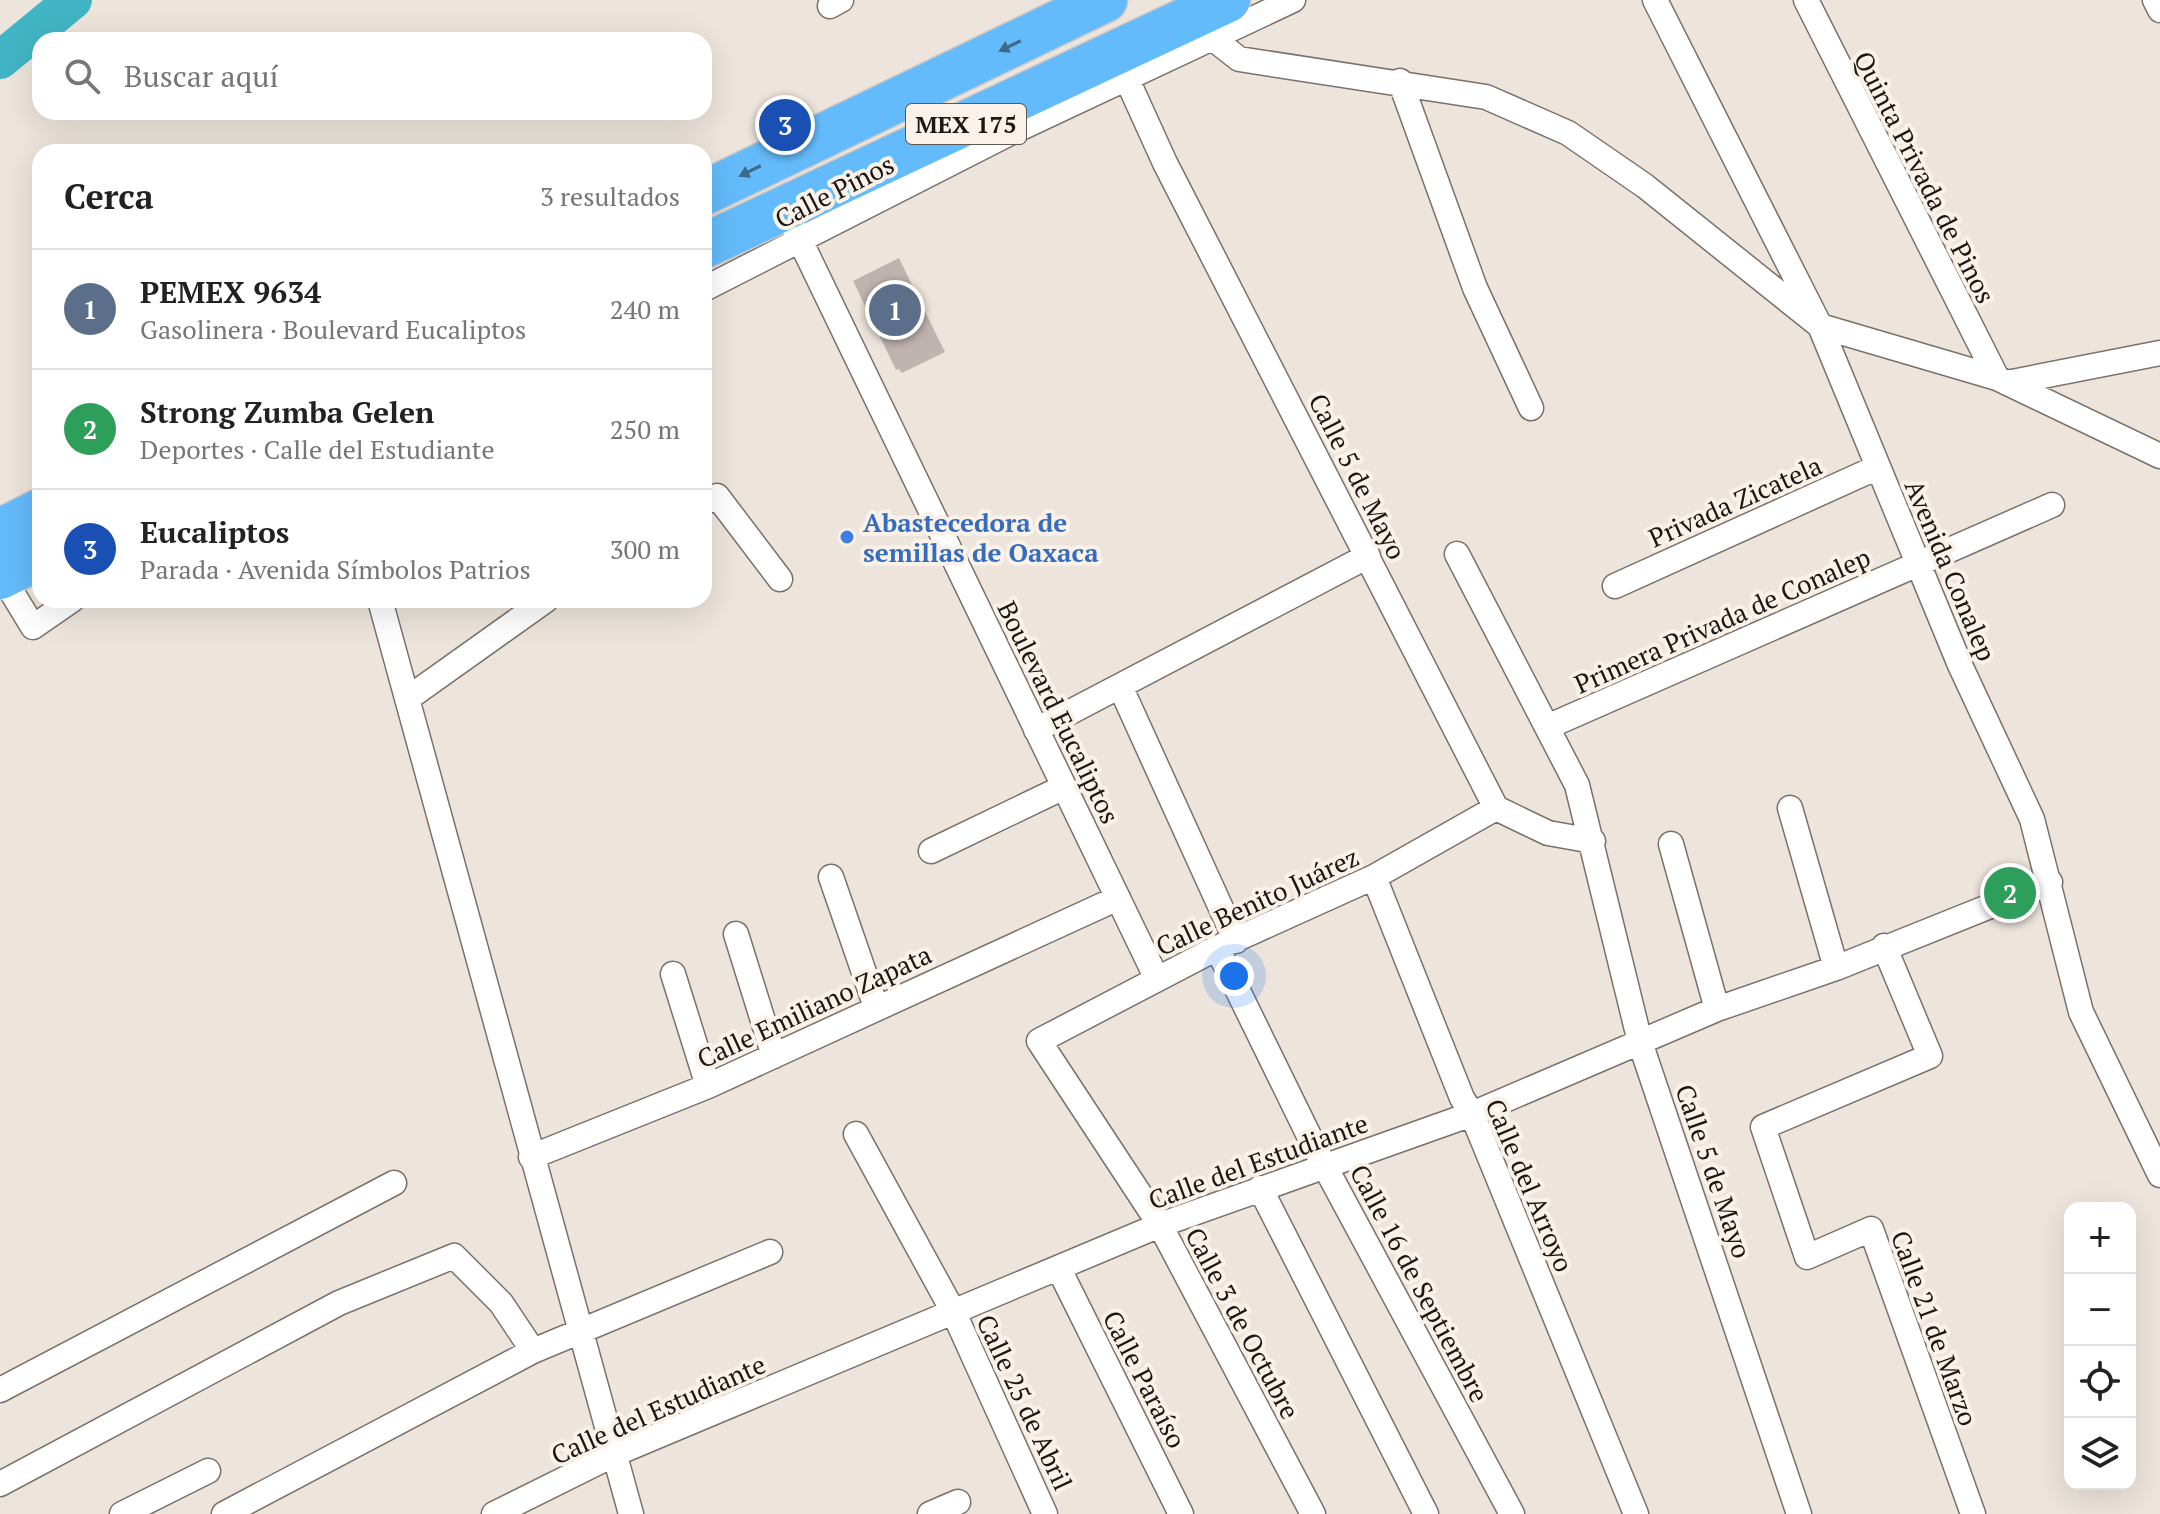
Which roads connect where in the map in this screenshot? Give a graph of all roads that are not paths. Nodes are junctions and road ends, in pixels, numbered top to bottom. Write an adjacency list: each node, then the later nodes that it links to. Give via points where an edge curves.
1 (1105, 0): 7 (highway, MEX 175)
2 (1293, 0): 8 (street, Calle Pinos)
3 (1655, 0): 15 (street, Avenida Conalep)
4 (1806, 0): 17 (street, Quinta Privada de Pinos)
5 (2155, 0): 6 (street)
6 (2160, 10)
7 (1043, 13): 11 (highway, MEX 175, one-way to 11)
8 (1220, 18): 9 (street, Calle Pinos); 10 (street, via 1239,59); 12 (highway, MEX 175)
9 (1126, 77): 12 (street, Calle Pinos); 26 (street, Calle 5 de Mayo)
10 (1400, 81): 15 (street, via 1486,97 1568,133 1645,186); 18 (street, via 1475,288)
11 (712, 189)
12 (792, 224): 13 (highway, MEX 175); 14 (street, Calle Pinos); 37 (street, Boulevard Eucaliptos)
13 (712, 244)
14 (712, 283)
15 (1820, 326): 17 (street); 20 (street, Avenida Conalep)
16 (2160, 353): 17 (street)
17 (2002, 380): 19 (street)
18 (1531, 408)
19 (2156, 451)
20 (1878, 467): 27 (street, Avenida Conalep); 30 (street, Privada Zicatela)
21 (712, 499): 29 (street, via 717,496)
22 (2052, 505): 27 (street, Primera Privada de Conalep)
23 (32, 515): 24 (highway)
24 (0, 531)
25 (1457, 554): 36 (street, Calle 5 de Mayo)
26 (1368, 556): 34 (street); 39 (street, Calle 5 de Mayo)
27 (1919, 564): 36 (street, Primera Privada de Conalep); 46 (street, Avenida Conalep, via 2032,819)
28 (14, 570): 31 (street, via 33,627)
29 (780, 579)
30 (1615, 586)
31 (60, 608)
32 (382, 608): 35 (street)
33 (535, 608): 35 (street)
34 (1120, 686): 37 (street); 49 (street, Calle 16 de Septiembre)
35 (407, 699): 62 (street)
36 (1547, 727): 41 (street, Calle 5 de Mayo, via 1577,785)
37 (1036, 730): 38 (street, Boulevard Eucaliptos)
38 (1064, 787): 43 (street); 47 (street, Boulevard Eucaliptos)
39 (1496, 808): 41 (street, via 1548,833); 45 (street, Calle Benito Juárez)
40 (1790, 808): 51 (street)
41 (1593, 841): 57 (street, Calle 5 de Mayo)
42 (1671, 844): 55 (street)
43 (931, 851)
44 (831, 877): 54 (street)
45 (1374, 877): 49 (street, Calle Benito Juárez); 60 (street, Calle del Arroyo)
46 (2050, 882): 50 (street, Calle del Estudiante); 64 (street, Avenida Conalep, via 2081,1012)
47 (1118, 898): 53 (street, Boulevard Eucaliptos); 54 (street, Calle Emiliano Zapata)
48 (736, 934): 58 (street)
49 (1226, 944): 53 (street, Calle Benito Juárez); 63 (street, Calle 16 de Septiembre)
50 (1884, 946): 51 (street, Calle del Estudiante); 90 (street, Calle 21 de Marzo, via 1930,1056 1763,1127 1807,1257 1871,1229)
51 (1836, 968): 55 (street, Calle del Estudiante)
52 (673, 974): 59 (street)
53 (1157, 979): 56 (street, Calle Benito Juárez)
54 (876, 1007): 58 (street, Calle Emiliano Zapata)
55 (1717, 1009): 57 (street, Calle del Estudiante)
56 (1039, 1041): 67 (street, Calle 3 de Octubre)
57 (1640, 1042): 60 (street, Calle del Estudiante); 89 (street, Calle 5 de Mayo)
58 (774, 1056): 59 (street, Calle Emiliano Zapata)
59 (708, 1086): 62 (street, Calle Emiliano Zapata)
60 (1472, 1114): 63 (street, Calle del Estudiante); 88 (street, Calle del Arroyo)
61 (856, 1134): 70 (street, Calle 25 de Abril)
62 (531, 1157): 71 (street)
63 (1326, 1166): 66 (street, Calle del Estudiante); 87 (street, Calle 16 de Septiembre)
64 (2160, 1175)
65 (394, 1183): 73 (street)
66 (1260, 1188): 67 (street, Calle del Estudiante); 86 (street)
67 (1160, 1225): 69 (street, Calle del Estudiante); 85 (street, Calle 3 de Octubre)
68 (770, 1252): 71 (street)
69 (1059, 1269): 70 (street, Calle del Estudiante); 84 (street, Calle Paraíso)
70 (954, 1313): 74 (street, Calle del Estudiante); 83 (street, Calle 25 de Abril)
71 (581, 1331): 72 (street); 74 (street)
72 (533, 1351): 76 (street, via 501,1303 454,1256 339,1303); 79 (street)
73 (0, 1390)
74 (617, 1453): 80 (street, Calle del Estudiante); 81 (street)
75 (208, 1471): 78 (street)
76 (0, 1484)
77 (958, 1502): 82 (street)
78 (122, 1514)
79 (224, 1514)
80 (494, 1514)
81 (631, 1514)
82 (930, 1514)
83 (1045, 1514)
84 (1181, 1514)
85 (1313, 1514)
86 (1426, 1514)
87 (1512, 1514)
88 (1636, 1514)
89 (1799, 1514)
90 (1973, 1514)

